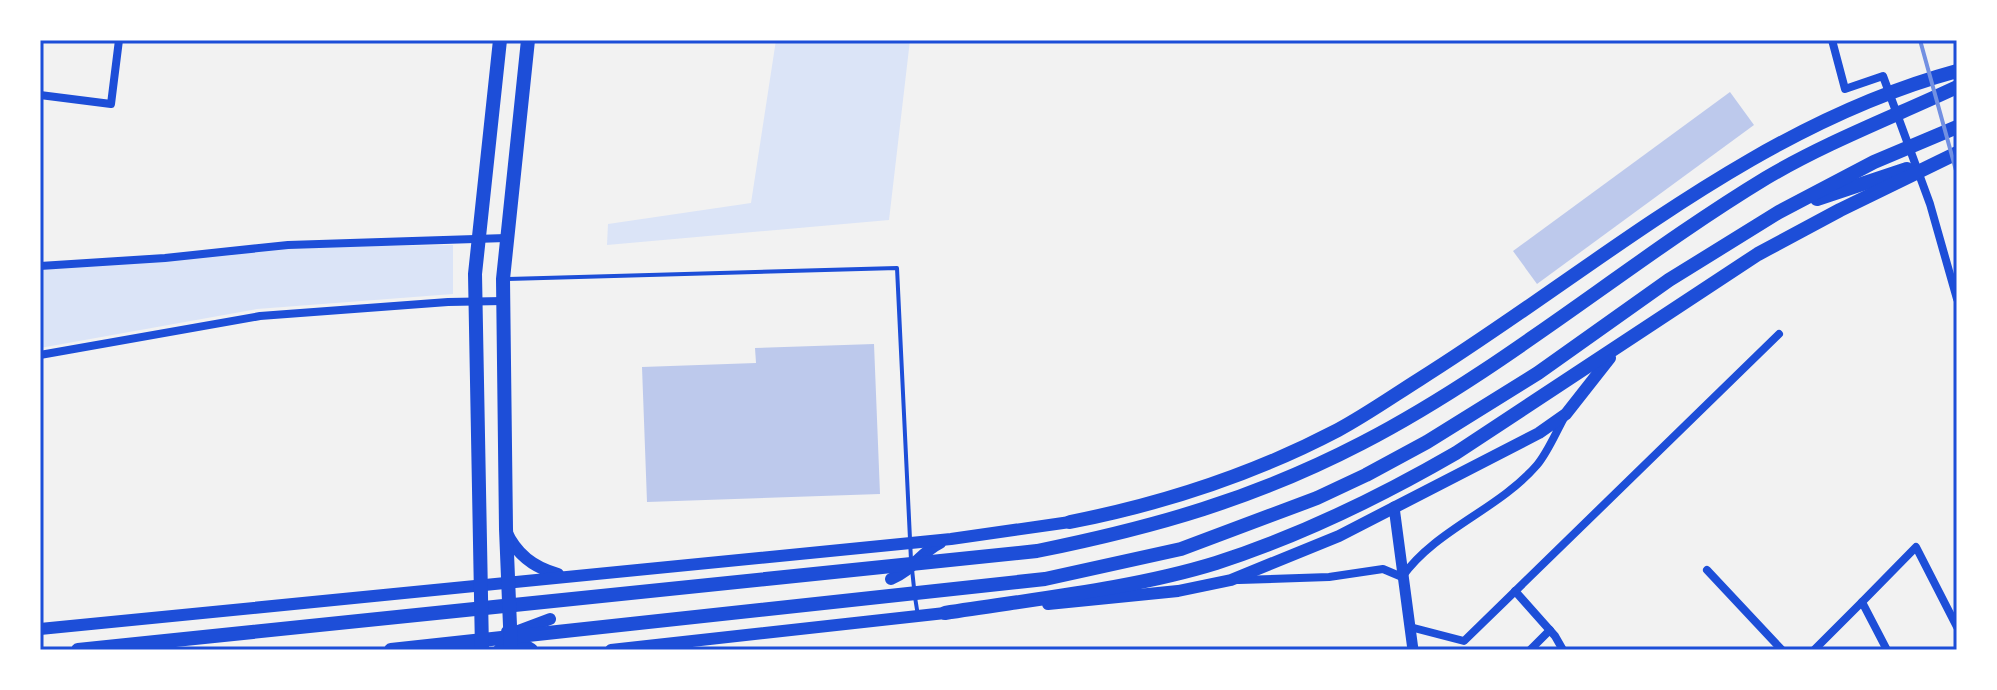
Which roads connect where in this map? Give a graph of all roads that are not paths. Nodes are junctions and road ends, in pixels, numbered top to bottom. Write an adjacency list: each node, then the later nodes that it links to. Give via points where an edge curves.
1 (119, 40): 7 (street, via 111,104)
2 (500, 40): 11 (main road)
3 (528, 40): 12 (main road)
4 (1832, 40): 15 (street, via 1845,89 1883,76 1930,204)
5 (1957, 71): 23 (main road, via 1844,113 1732,170 1660,214 1495,332 1337,430 1230,478)
6 (1957, 87): 45 (main road, via 1769,176 1436,401 1363,443 1269,487 1164,523 1037,551)
7 (40, 95)
8 (1957, 127): 10 (main road, via 1874,162)
9 (1957, 153): 10 (main road); 37 (main road, via 1758,254 1456,453 1286,539 1153,579)
10 (1779, 212): 46 (main road, via 1427,442 1317,498 1181,549 1045,579)
11 (477, 238): 12 (street); 13 (street, via 288,245); 17 (main road)
12 (506, 238): 14 (main road)
13 (40, 266)
14 (503, 279): 16 (main road); 26 (lane, via 897,268)
15 (1957, 299)
16 (503, 301): 17 (street); 24 (main road)
17 (475, 303): 19 (street, via 260,316); 34 (main road)
18 (1779, 334): 35 (street)
19 (40, 355)
20 (1610, 358): 21 (main road)
21 (1566, 414): 22 (main road); 30 (street, via 1537,465 1415,558)
22 (1394, 507): 30 (street); 32 (main road)
23 (1070, 522): 25 (main road)
24 (506, 529): 29 (main road, via 530,561); 33 (main road)
25 (951, 539): 26 (main road); 27 (main road, via 928,550)
26 (909, 543): 27 (lane); 29 (main road)
27 (912, 568): 31 (main road); 38 (lane)
28 (1707, 570): 54 (street)
29 (569, 575): 33 (main road)
30 (1402, 577): 32 (street, via 1383,569 1329,577); 40 (street)
31 (891, 579)
32 (1231, 580): 37 (main road, via 1178,591)
33 (508, 581): 34 (main road); 44 (main road)
34 (484, 583): 42 (main road); 44 (main road); 47 (main road)
35 (1515, 591): 40 (street, via 1464,641); 43 (street)
36 (1862, 602): 41 (street, via 1916,547); 55 (street); 56 (street)
37 (945, 613): 38 (main road)
38 (918, 616): 50 (main road)
39 (550, 619): 44 (main road, via 522,629)
40 (1410, 627): 51 (street)
41 (1957, 627)
42 (40, 629)
43 (1550, 630): 52 (street); 53 (street)
44 (511, 643): 48 (main road); 49 (main road)
45 (78, 650)
46 (391, 650)
47 (482, 650)
48 (499, 650)
49 (531, 650)
50 (611, 650)
51 (1413, 650)
52 (1530, 650)
53 (1563, 650)
54 (1782, 650)
55 (1814, 650)
56 (1887, 650)

